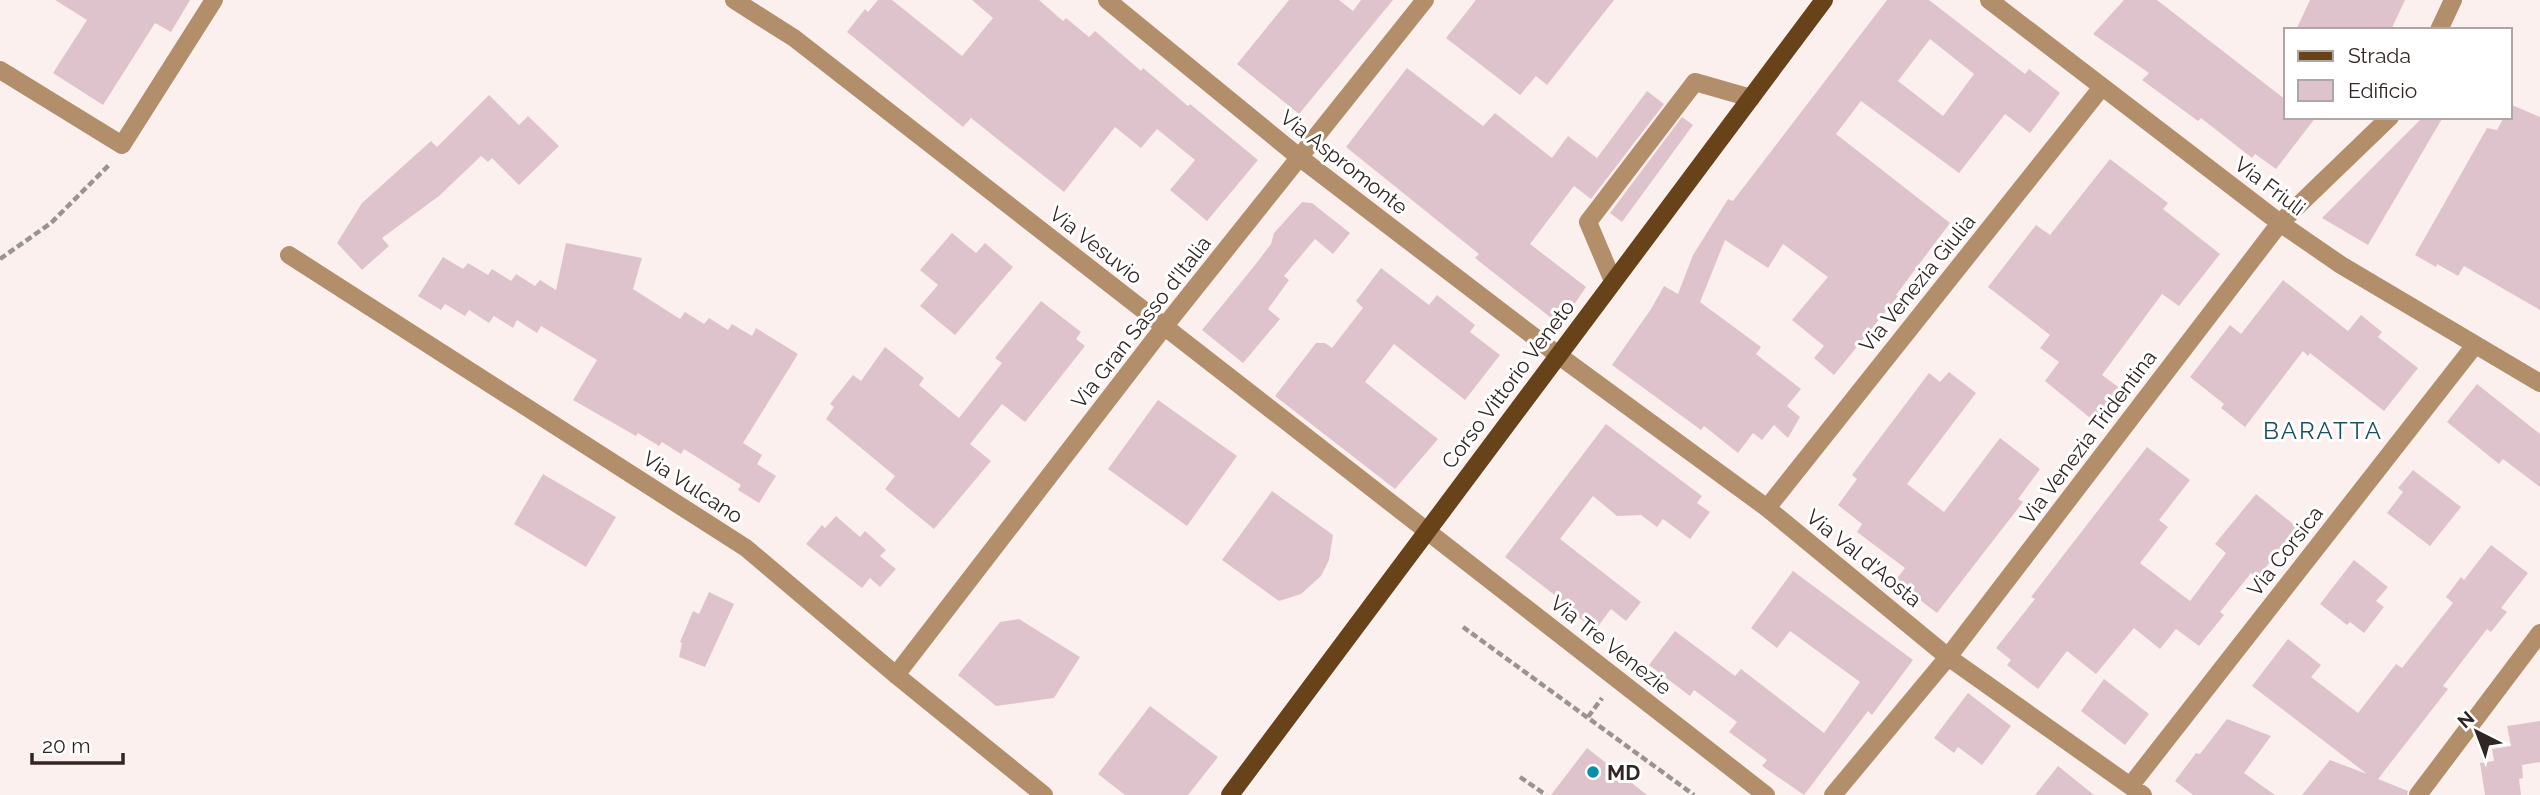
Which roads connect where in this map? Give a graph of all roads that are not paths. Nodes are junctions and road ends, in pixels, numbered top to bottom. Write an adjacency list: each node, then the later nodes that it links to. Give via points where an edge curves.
1 (214, 0): 9 (street, via 122,145)
2 (734, 0): 17 (street, Via Vesuvio, via 794,38)
3 (1107, 0): 13 (street, Via Aspromonte)
4 (1424, 0): 13 (street, Via Gran Sasso d'Italia)
5 (1824, 0): 11 (main road, Corso Vittorio Veneto)
6 (1989, 0): 10 (street, Via Friuli)
7 (2453, 0): 8 (street)
8 (2440, 28)
9 (0, 70)
10 (2102, 87): 14 (street, Via Friuli); 21 (street, Via Venezia Giulia)
11 (1751, 98): 16 (main road, Corso Vittorio Veneto); 16 (street, via 1695,82 1588,222)
12 (2388, 119): 14 (street, Via Venezia Tridentina)
13 (1300, 157): 17 (street, Via Gran Sasso d'Italia); 19 (street, Via Aspromonte)
14 (2280, 223): 18 (street, Via Friuli); 24 (street, Via Venezia Tridentina)
15 (289, 255): 25 (street, Via Vulcano, via 746,548)
16 (1613, 281): 19 (main road, Corso Vittorio Veneto)
17 (1164, 327): 22 (street, Via Vesuvio); 25 (street, Via Gran Sasso d'Italia)
18 (2476, 345): 20 (street, Via Friuli); 26 (street, Via Corsica)
19 (1558, 355): 21 (street, Via Val d'Aosta); 22 (main road, Corso Vittorio Veneto)
20 (2540, 383)
21 (1767, 508): 24 (street, Via Val d'Aosta)
22 (1427, 530): 28 (main road, Corso Vittorio Veneto); 29 (street, Via Tre Venezie)
23 (2540, 633): 31 (street)
24 (1948, 657): 26 (street, Via Val d'Aosta); 30 (street, Via Venezia Tridentina)
25 (896, 675): 27 (street, Via Vulcano)
26 (2137, 790)
27 (1044, 795)
28 (1230, 795)
29 (1766, 795)
30 (1833, 795)
31 (2418, 795)

